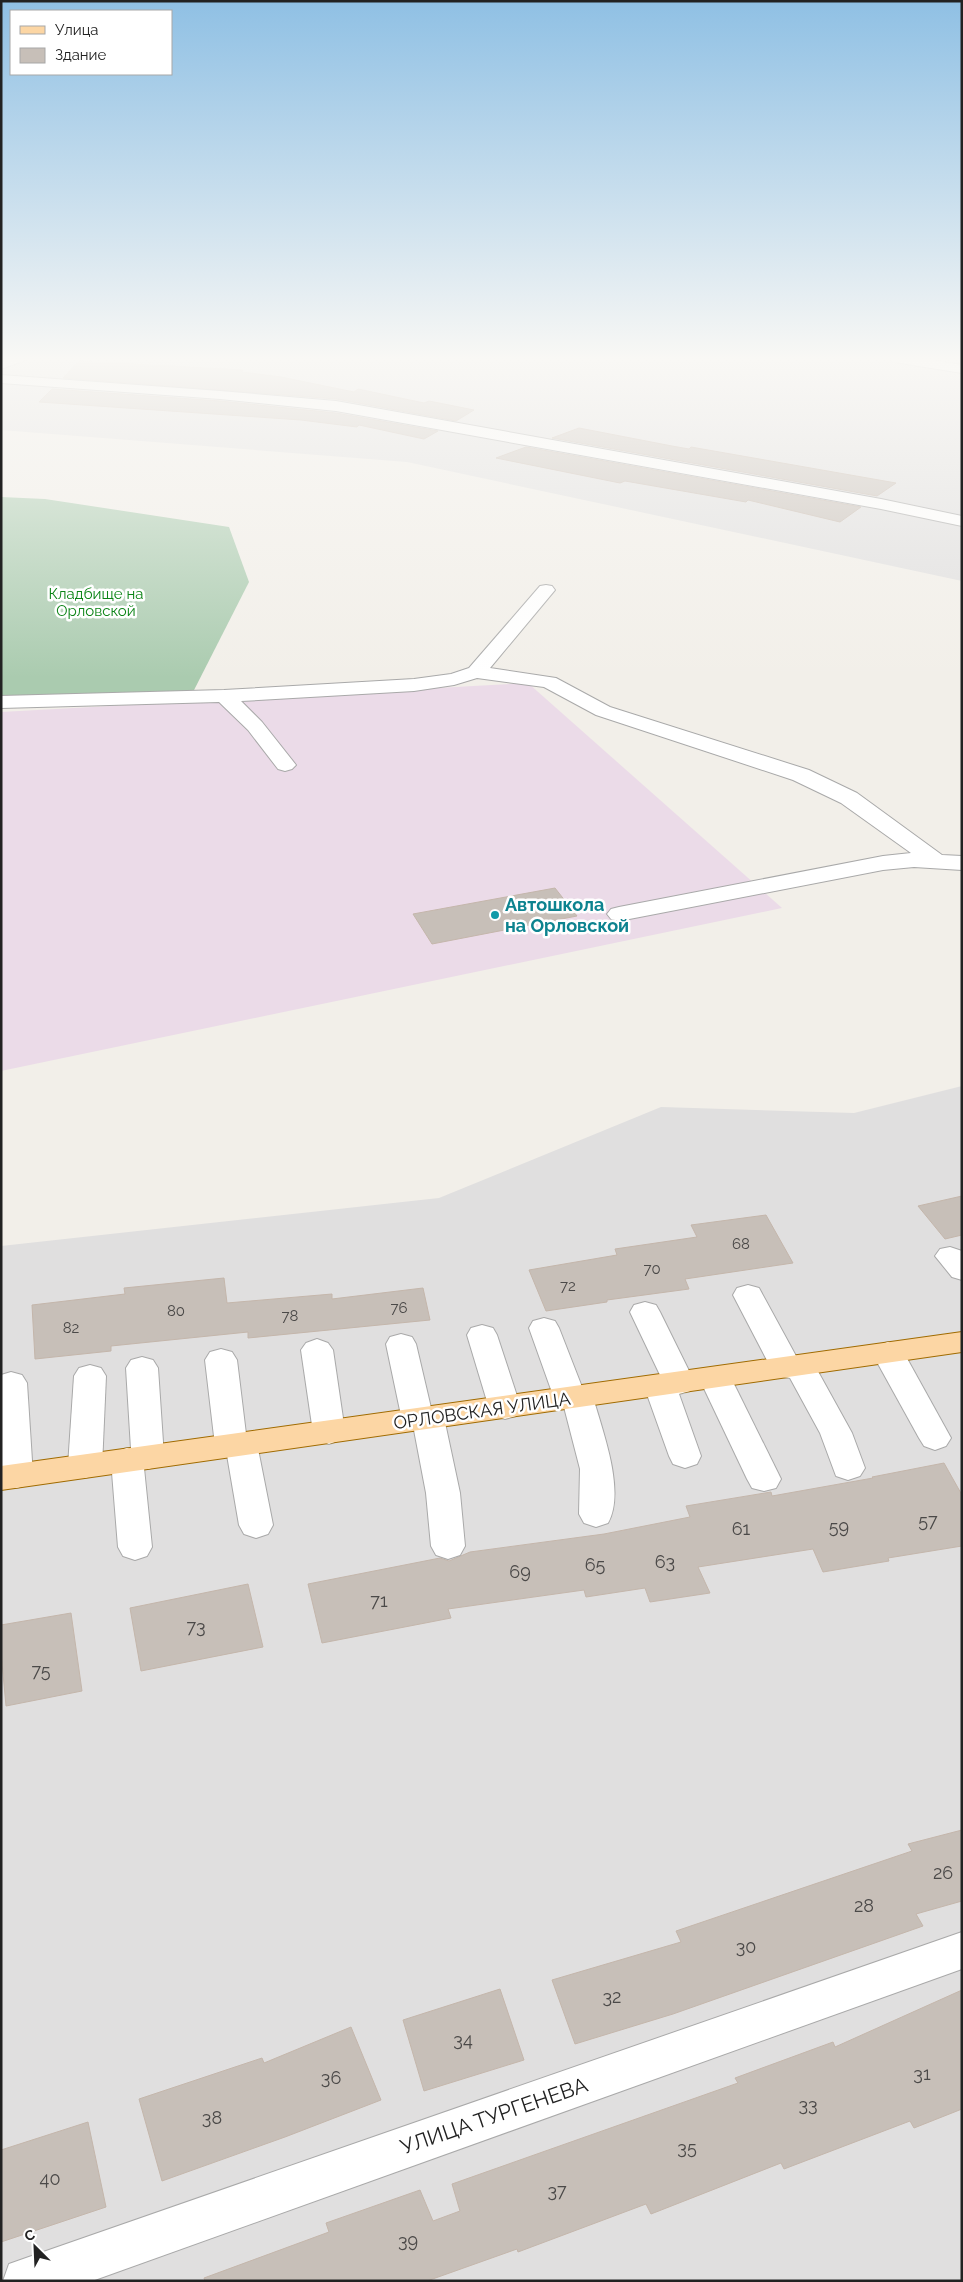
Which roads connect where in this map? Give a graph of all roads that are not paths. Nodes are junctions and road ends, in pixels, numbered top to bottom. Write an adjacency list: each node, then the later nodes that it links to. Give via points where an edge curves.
1 (661, 464): 2 (street)
2 (962, 521)
3 (546, 590): 4 (street)
4 (476, 672): 5 (street, via 414,685); 8 (street, via 549,682 604,711 800,775 849,798)
5 (224, 696): 6 (street); 7 (street, via 255,726)
6 (1, 702)
7 (285, 765)
8 (936, 861): 9 (street); 10 (street, via 874,864)
9 (962, 863)
10 (619, 914)
11 (748, 1295): 20 (street)
12 (645, 1312): 25 (street)
13 (544, 1328): 26 (street)
14 (482, 1335): 27 (street)
15 (962, 1342): 18 (main road, ОРЛОВСКАЯ УЛИЦА)
16 (401, 1344): 28 (street)
17 (317, 1350): 29 (street)
18 (888, 1353): 20 (main road, ОРЛОВСКАЯ УЛИЦА); 30 (street)
19 (222, 1360): 31 (street)
20 (793, 1367): 23 (main road, ОРЛОВСКАЯ УЛИЦА); 35 (street, via 836,1433)
21 (142, 1368): 33 (street)
22 (90, 1376): 34 (street)
23 (715, 1378): 25 (main road, ОРЛОВСКАЯ УЛИЦА); 37 (street)
24 (11, 1383): 36 (street)
25 (669, 1385): 26 (main road, ОРЛОВСКАЯ УЛИЦА); 32 (street)
26 (573, 1398): 27 (main road, ОРЛОВСКАЯ УЛИЦА); 38 (street, via 597,1470)
27 (504, 1408): 28 (main road, ОРЛОВСКАЯ УЛИЦА)
28 (423, 1419): 29 (main road, ОРЛОВСКАЯ УЛИЦА); 40 (street, via 443,1493)
29 (329, 1432): 31 (main road, ОРЛОВСКАЯ УЛИЦА)
30 (935, 1438)
31 (236, 1445): 33 (main road, ОРЛОВСКАЯ УЛИЦА); 39 (street)
32 (685, 1456)
33 (138, 1459): 34 (main road, ОРЛОВСКАЯ УЛИЦА); 41 (street)
34 (86, 1466): 36 (main road, ОРЛОВСКАЯ УЛИЦА)
35 (848, 1468)
36 (8, 1476)
37 (764, 1479)
38 (596, 1514)
39 (256, 1525)
40 (448, 1546)
41 (135, 1547)
42 (962, 1950): 43 (street, УЛИЦА ТУРГЕНЕВА)
43 (26, 2281)

